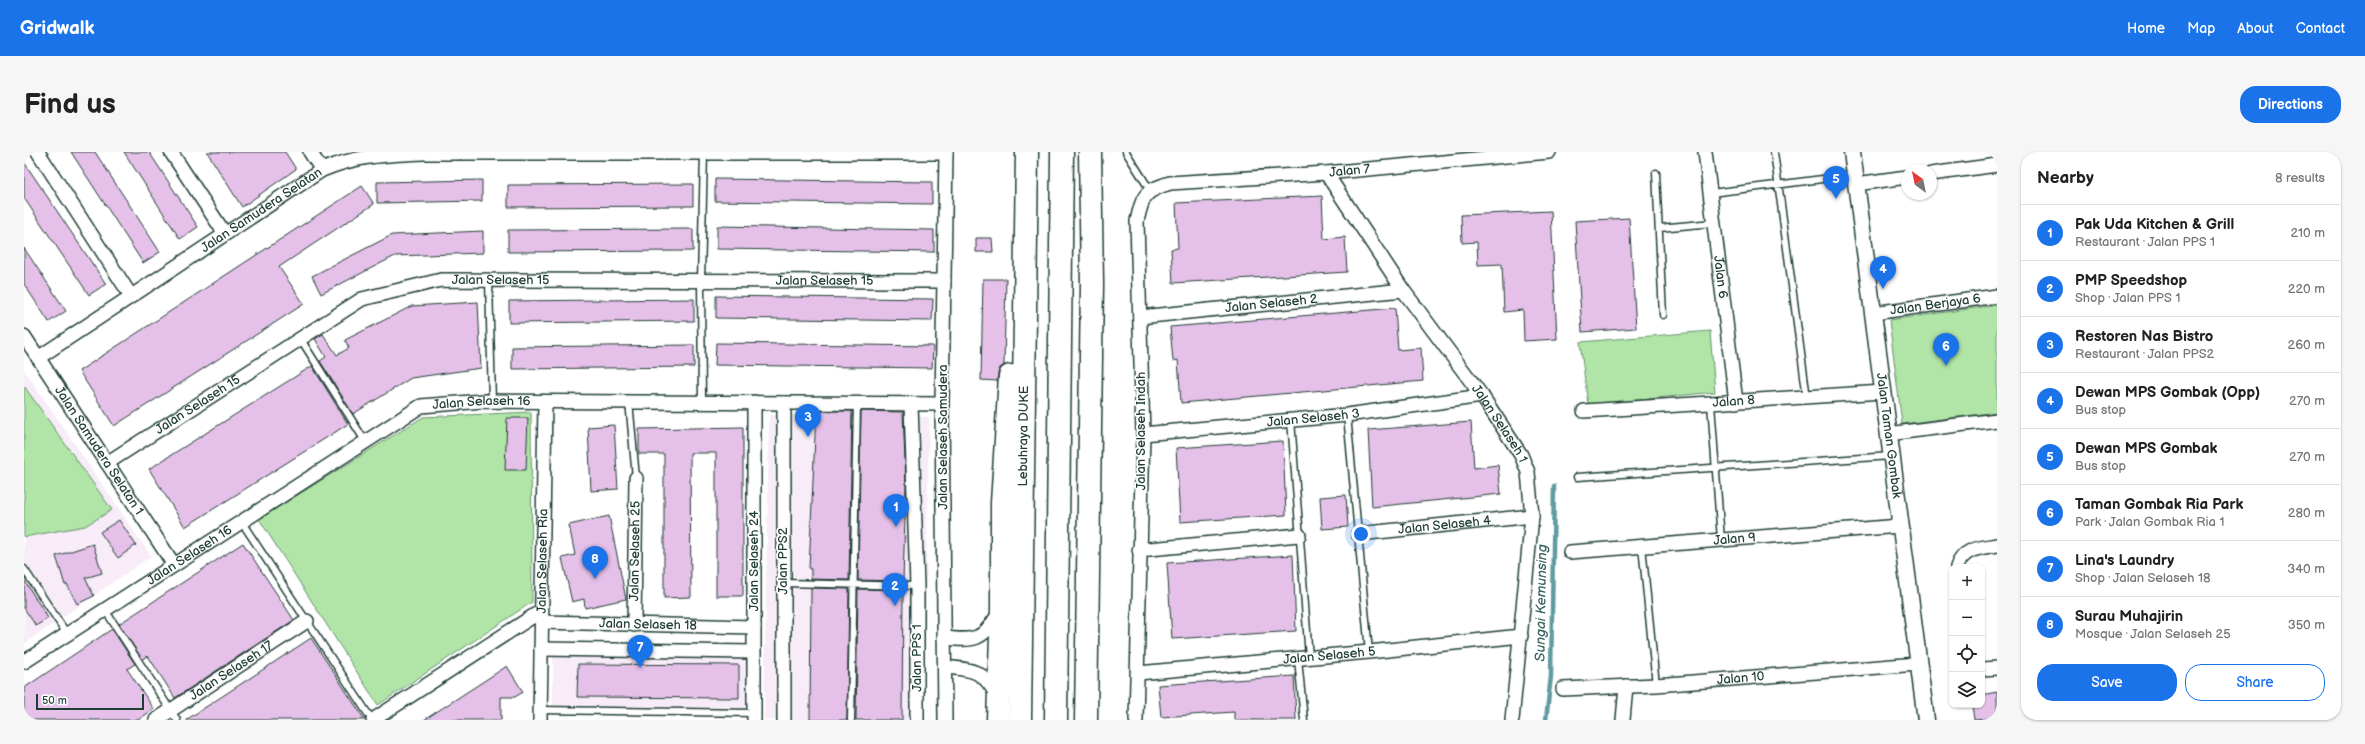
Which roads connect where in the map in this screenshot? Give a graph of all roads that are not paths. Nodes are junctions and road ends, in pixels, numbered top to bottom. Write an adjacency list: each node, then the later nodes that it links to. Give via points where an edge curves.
1 (38, 152): 37 (street)
2 (171, 152): 32 (street)
3 (310, 152): 20 (street)
4 (423, 152): 13 (street, Jalan Samudera Selatan); 20 (street, Jalan Samudera Selatan, via 362,156 344,160)
5 (1027, 152): 29 (highway, Lebuhraya DUKE)
6 (1062, 152): 121 (highway)
7 (1090, 152): 122 (highway, via 1092,300)
8 (1126, 152): 27 (lane)
9 (1549, 152): 21 (street, Jalan 7)
10 (1705, 152): 28 (street, Jalan 6)
11 (1774, 152): 26 (lane)
12 (1852, 152): 25 (street, Jalan Taman Gombak)
13 (525, 153): 14 (street, Jalan Samudera Selatan)
14 (629, 153): 18 (street, Jalan Samudera Selatan)
15 (734, 153): 16 (street, Jalan Samudera Selatan); 18 (street, Jalan Samudera Selatan)
16 (840, 153): 17 (street, Jalan Samudera Selatan)
17 (946, 153): 35 (street, Jalan Selaseh Samudera)
18 (704, 154): 34 (lane)
19 (1997, 165): 23 (street)
20 (322, 170): 32 (street, Jalan Samudera Selatan)
21 (1326, 173): 27 (street, Jalan 7, via 1170,184); 36 (street, Jalan Selaseh 1)
22 (1656, 173): 31 (lane)
23 (1937, 173)
24 (1901, 177): 25 (street)
25 (1856, 180): 26 (lane); 39 (street, Jalan Taman Gombak)
26 (1778, 185): 28 (lane); 47 (lane)
27 (1150, 190): 41 (street, Jalan Selaseh Indah, via 1141,204 1137,221)
28 (1711, 193): 30 (street, Jalan 6)
29 (1026, 214): 87 (highway, via 1011,365 1002,503); 120 (highway, Lebuhraya DUKE)
30 (1714, 223): 31 (lane); 54 (street, Jalan 6)
31 (1659, 228): 40 (lane)
32 (225, 234): 37 (street, Jalan Samudera Selatan)
33 (489, 280): 34 (street, Jalan Selaseh 15); 43 (street, Jalan Selaseh 15, via 441,280 362,299); 49 (lane)
34 (701, 281): 35 (street, Jalan Selaseh 15); 51 (lane)
35 (944, 281): 57 (street, Jalan Selaseh Samudera)
36 (1402, 290): 41 (street, Jalan Selaseh 2); 46 (street, Jalan Selaseh 1)
37 (131, 296): 44 (street, Jalan Samudera Selatan)
38 (1997, 296): 39 (street, Jalan Berjaya 6)
39 (1873, 313): 45 (street, Jalan Taman Gombak)
40 (1663, 315)
41 (1140, 317): 63 (street, Jalan Selaseh Indah)
42 (24, 336): 44 (street, Jalan Samudera Selatan 1)
43 (300, 338): 65 (lane); 67 (street, Jalan Selaseh 15)
44 (38, 358): 67 (street, Jalan Samudera Selatan 1)
45 (1883, 392): 47 (street, Jalan 8); 64 (street, Jalan Taman Gombak)
46 (1482, 396): 60 (street, Jalan Selaseh 3); 71 (street, Jalan Selaseh 1, via 1521,455 1528,472)
47 (1807, 398): 54 (street, Jalan 8)
48 (629, 401): 50 (street, Jalan Selaseh 16); 51 (street, Jalan Selaseh 16); 70 (lane)
49 (492, 402): 50 (street, Jalan Selaseh 16); 65 (street, Jalan Selaseh 16, via 421,406)
50 (544, 402): 89 (street, Jalan Selaseh Ria)
51 (702, 402): 52 (street, Jalan Selaseh 16)
52 (754, 402): 53 (street, Jalan Selaseh 16); 92 (street, Jalan Selaseh 24)
53 (784, 402): 55 (street, Jalan Selaseh 16); 84 (street, Jalan PPS2)
54 (1736, 402): 58 (street, Jalan 8)
55 (857, 403): 56 (street, Jalan Selaseh 16); 85 (lane)
56 (912, 404): 57 (street, Jalan Selaseh 16); 86 (street, Jalan PPS 1)
57 (942, 404): 95 (street, Jalan Selaseh Samudera)
58 (1711, 404): 59 (street, Jalan 8); 68 (lane)
59 (1584, 411)
60 (1347, 415): 61 (street, Jalan Selaseh 3); 74 (lane)
61 (1290, 420): 63 (street, Jalan Selaseh 3); 75 (lane)
62 (1997, 420): 64 (street)
63 (1143, 434): 79 (street, Jalan Selaseh Indah)
64 (1888, 434): 66 (street, Jalan Taman Gombak)
65 (365, 441): 72 (street, Jalan Selaseh 16)
66 (1891, 456): 68 (lane); 73 (street, Jalan Taman Gombak)
67 (107, 463): 82 (street, Jalan Samudera Selatan 1)
68 (1715, 468): 69 (lane); 76 (lane)
69 (1577, 477)
70 (636, 478): 91 (street, Jalan Selaseh 25)
71 (1532, 516): 74 (street, Jalan Selaseh 4); 94 (street, Jalan Selaseh 1)
72 (241, 521): 82 (street, Jalan Selaseh 16); 90 (lane)
73 (1900, 526): 76 (street, Jalan 9); 101 (street, Jalan Taman Gombak)
74 (1358, 534): 98 (lane)
75 (1299, 535): 79 (street); 99 (lane)
76 (1721, 540): 78 (street, Jalan 9)
77 (1997, 545): 81 (street, via 1970,549)
78 (1642, 546): 80 (street, Jalan 9); 106 (lane)
79 (1139, 550): 105 (street, Jalan Selaseh Indah)
80 (1570, 552)
81 (1958, 563)
82 (174, 565): 88 (street, Jalan Selaseh 16)
83 (24, 569): 93 (lane)
84 (783, 583): 85 (lane); 115 (street, Jalan PPS2)
85 (854, 584): 86 (lane); 116 (lane)
86 (917, 586): 117 (street, Jalan PPS 1)
87 (1002, 609): 95 (street, via 981,637 969,640); 109 (highway)
88 (105, 610): 93 (street, Jalan Selaseh 16); 110 (lane)
89 (541, 617): 91 (street, Jalan Selaseh 18); 96 (street, Jalan Selaseh Ria); 113 (street)
90 (307, 621): 110 (street, Jalan Selaseh 17); 113 (lane)
91 (634, 625): 92 (street, Jalan Selaseh 18)
92 (754, 627): 97 (street, Jalan Selaseh 24)
93 (67, 634): 100 (street, Jalan Selaseh 16)
94 (1521, 636): 98 (street, Jalan Selaseh 5); 125 (street, Jalan Selaseh 1)
95 (944, 638): 102 (street, Jalan Selaseh Samudera)
96 (541, 648): 97 (street, Jalan Selaseh 18); 111 (street, Jalan Selaseh Ria)
97 (754, 652): 112 (street, Jalan Selaseh 24)
98 (1369, 652): 99 (street, Jalan Selaseh 5)
99 (1304, 659): 105 (street, Jalan Selaseh 5); 124 (lane)
100 (24, 662)
101 (1917, 664): 106 (street, Jalan 10); 127 (street, Jalan Taman Gombak)
102 (945, 667): 109 (street, via 979,672 988,680); 118 (street, Jalan Selaseh Samudera)
103 (1997, 668): 104 (street)
104 (1985, 669)
105 (1138, 673): 123 (street, Jalan Selaseh Indah)
106 (1656, 685): 107 (street, Jalan 10)
107 (1626, 686): 108 (street, Jalan 10); 126 (street)
108 (1563, 689)
109 (998, 697): 119 (highway)
110 (174, 715): 114 (street, Jalan Selaseh 17)
111 (540, 715): 112 (lane)
112 (754, 717)
113 (375, 719)
114 (156, 720)
115 (784, 720)
116 (851, 720)
117 (917, 720)
118 (945, 720)
119 (998, 720)
120 (1020, 720)
121 (1056, 720)
122 (1086, 720)
123 (1136, 720)
124 (1304, 720)
125 (1512, 720)
126 (1623, 720)
127 (1926, 720)

